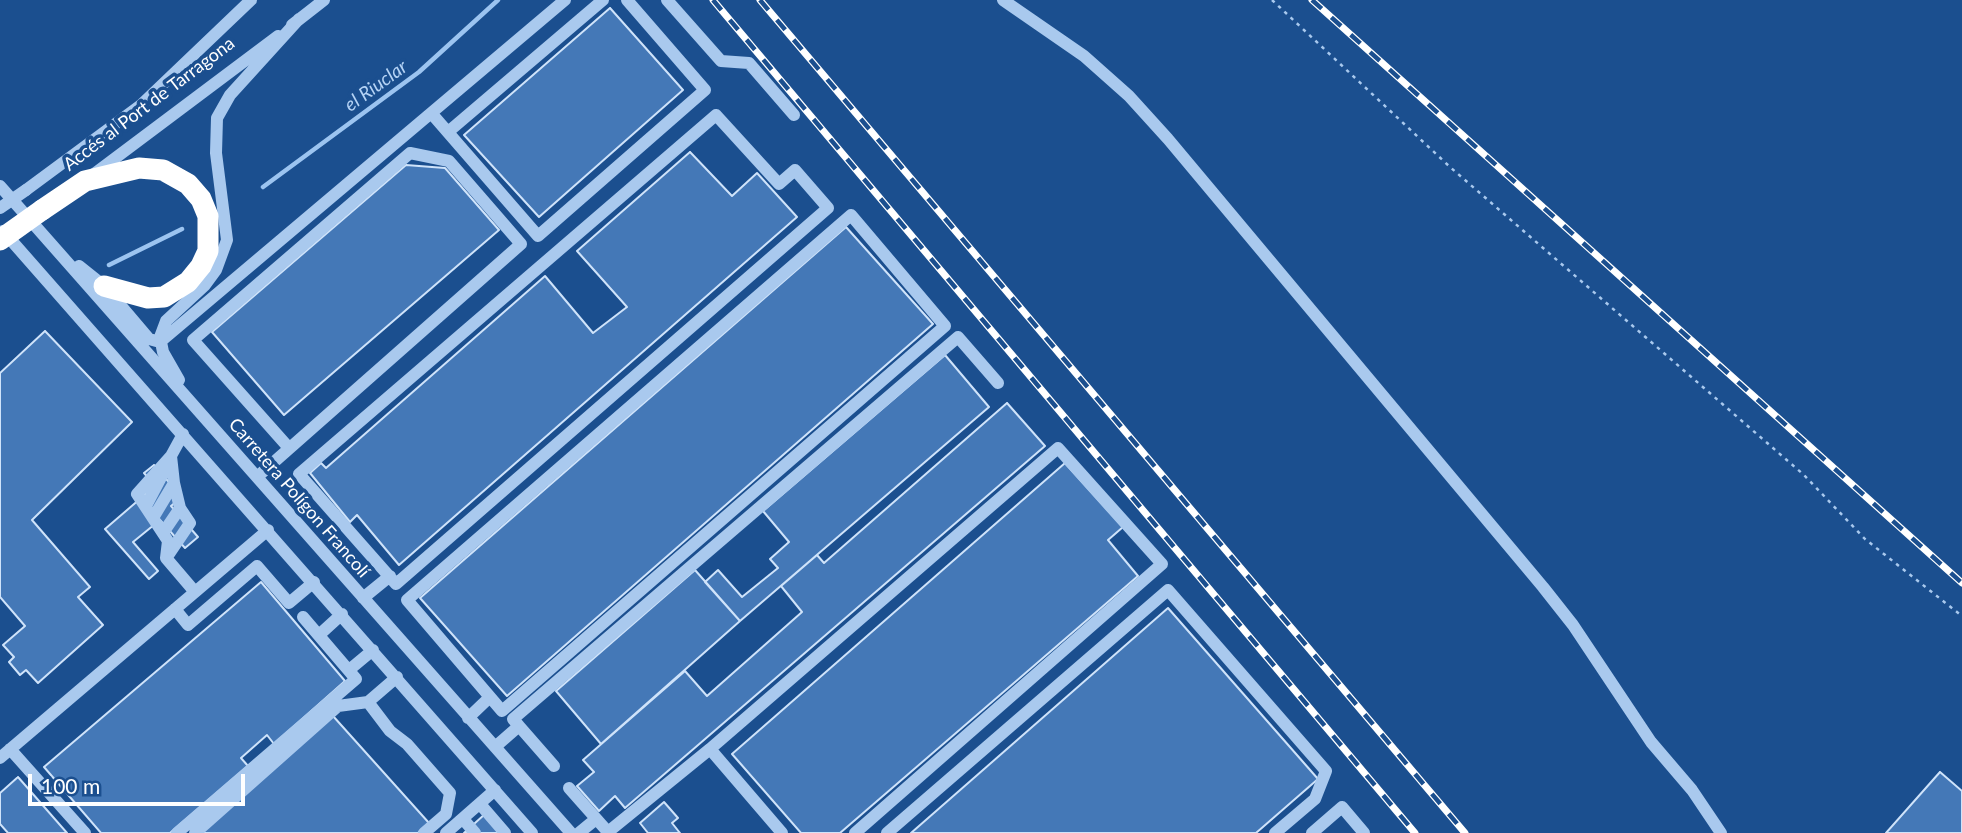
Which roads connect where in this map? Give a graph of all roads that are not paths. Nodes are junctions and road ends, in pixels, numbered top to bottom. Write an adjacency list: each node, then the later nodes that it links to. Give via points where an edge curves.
1 (251, 0): 14 (street, Accés al Port de Tarragona, bridge, via 141,105)
2 (324, 0): 8 (street, Accés al Port de Tarragona)
3 (565, 0): 9 (street)
4 (603, 0): 11 (street)
5 (627, 0): 11 (street, via 705,90 538,236)
6 (667, 0): 10 (street, via 721,61 749,63)
7 (1003, 0): 72 (street, via 1084,57 1129,96 1168,139 1543,587 1651,743 1692,790)
8 (299, 19): 12 (street, Accés al Port de Tarragona); 19 (street, via 230,95 217,118 216,153 227,240 223,256 205,285 166,321)
9 (432, 114): 11 (street); 19 (street)
10 (794, 115)
11 (448, 132)
12 (85, 181): 16 (highway, Accés al Port de Tarragona, bridge); 18 (highway, via 139,168 163,170 188,184 208,216 208,251 188,282 164,297 148,298)
13 (0, 186): 17 (street, Carretera Polígon Francolí)
14 (0, 208)
15 (0, 228): 22 (street)
16 (0, 240)
17 (56, 250): 18 (street); 21 (street, Carretera Polígon Francolí)
18 (104, 286): 19 (street, via 149,339)
19 (160, 342): 21 (street)
20 (998, 383): 46 (street, via 958,337 513,719)
21 (194, 405): 25 (street, Carretera Polígon Francolí)
22 (183, 434): 24 (street); 29 (street)
23 (289, 448): 23 (street, via 193,340 410,153 449,161 520,244); 25 (street)
24 (172, 456): 26 (street); 28 (street, via 138,494)
25 (257, 477): 35 (street, Carretera Polígon Francolí)
26 (174, 483): 27 (street); 28 (street)
27 (180, 508): 30 (street); 31 (street, via 190,523)
28 (153, 518): 30 (street)
29 (268, 530): 33 (street); 34 (street)
30 (163, 533): 31 (street, via 168,541)
31 (166, 558): 34 (street)
32 (390, 576): 32 (street, via 299,474 716,115 779,184 795,170 828,208 396,584); 35 (street)
33 (314, 582): 36 (street, via 289,603 257,566 188,625); 37 (street)
34 (195, 592): 36 (street)
35 (363, 598): 45 (street, Carretera Polígon Francolí)
36 (175, 609): 49 (street)
37 (342, 614): 39 (street); 40 (street)
38 (303, 617): 39 (street)
39 (319, 635): 41 (street)
40 (373, 650): 41 (street); 42 (street)
41 (349, 670): 57 (street, via 356,679)
42 (397, 677): 44 (street); 52 (street)
43 (490, 697): 43 (street, via 407,600 851,215 945,326 502,710); 45 (street)
44 (368, 702): 58 (street, via 338,706); 59 (street, via 450,793 446,814)
45 (468, 718): 47 (street, Carretera Polígon Francolí)
46 (519, 726): 47 (street); 50 (street)
47 (495, 747): 64 (street, Carretera Polígon Francolí)
48 (710, 749): 54 (street, via 608,832); 66 (street); 67 (street, via 1059,448 1162,564)
49 (5, 753): 56 (street)
50 (554, 766)
51 (569, 788): 54 (street)
52 (495, 790): 53 (street); 63 (street)
53 (480, 804): 55 (street); 62 (street)
54 (596, 818): 65 (street)
55 (463, 819): 60 (street); 61 (street)
56 (85, 833)
57 (177, 833)
58 (195, 833)
59 (424, 833)
60 (446, 833)
61 (475, 833)
62 (505, 833)
63 (532, 833)
64 (571, 833)
65 (579, 833)
66 (782, 833)
67 (855, 833)
68 (887, 833): 69 (street, via 1168,590 1326,771 1315,799)
69 (1275, 833)
70 (1312, 833): 71 (street, via 1342,807)
71 (1364, 833)
72 (1721, 833)

